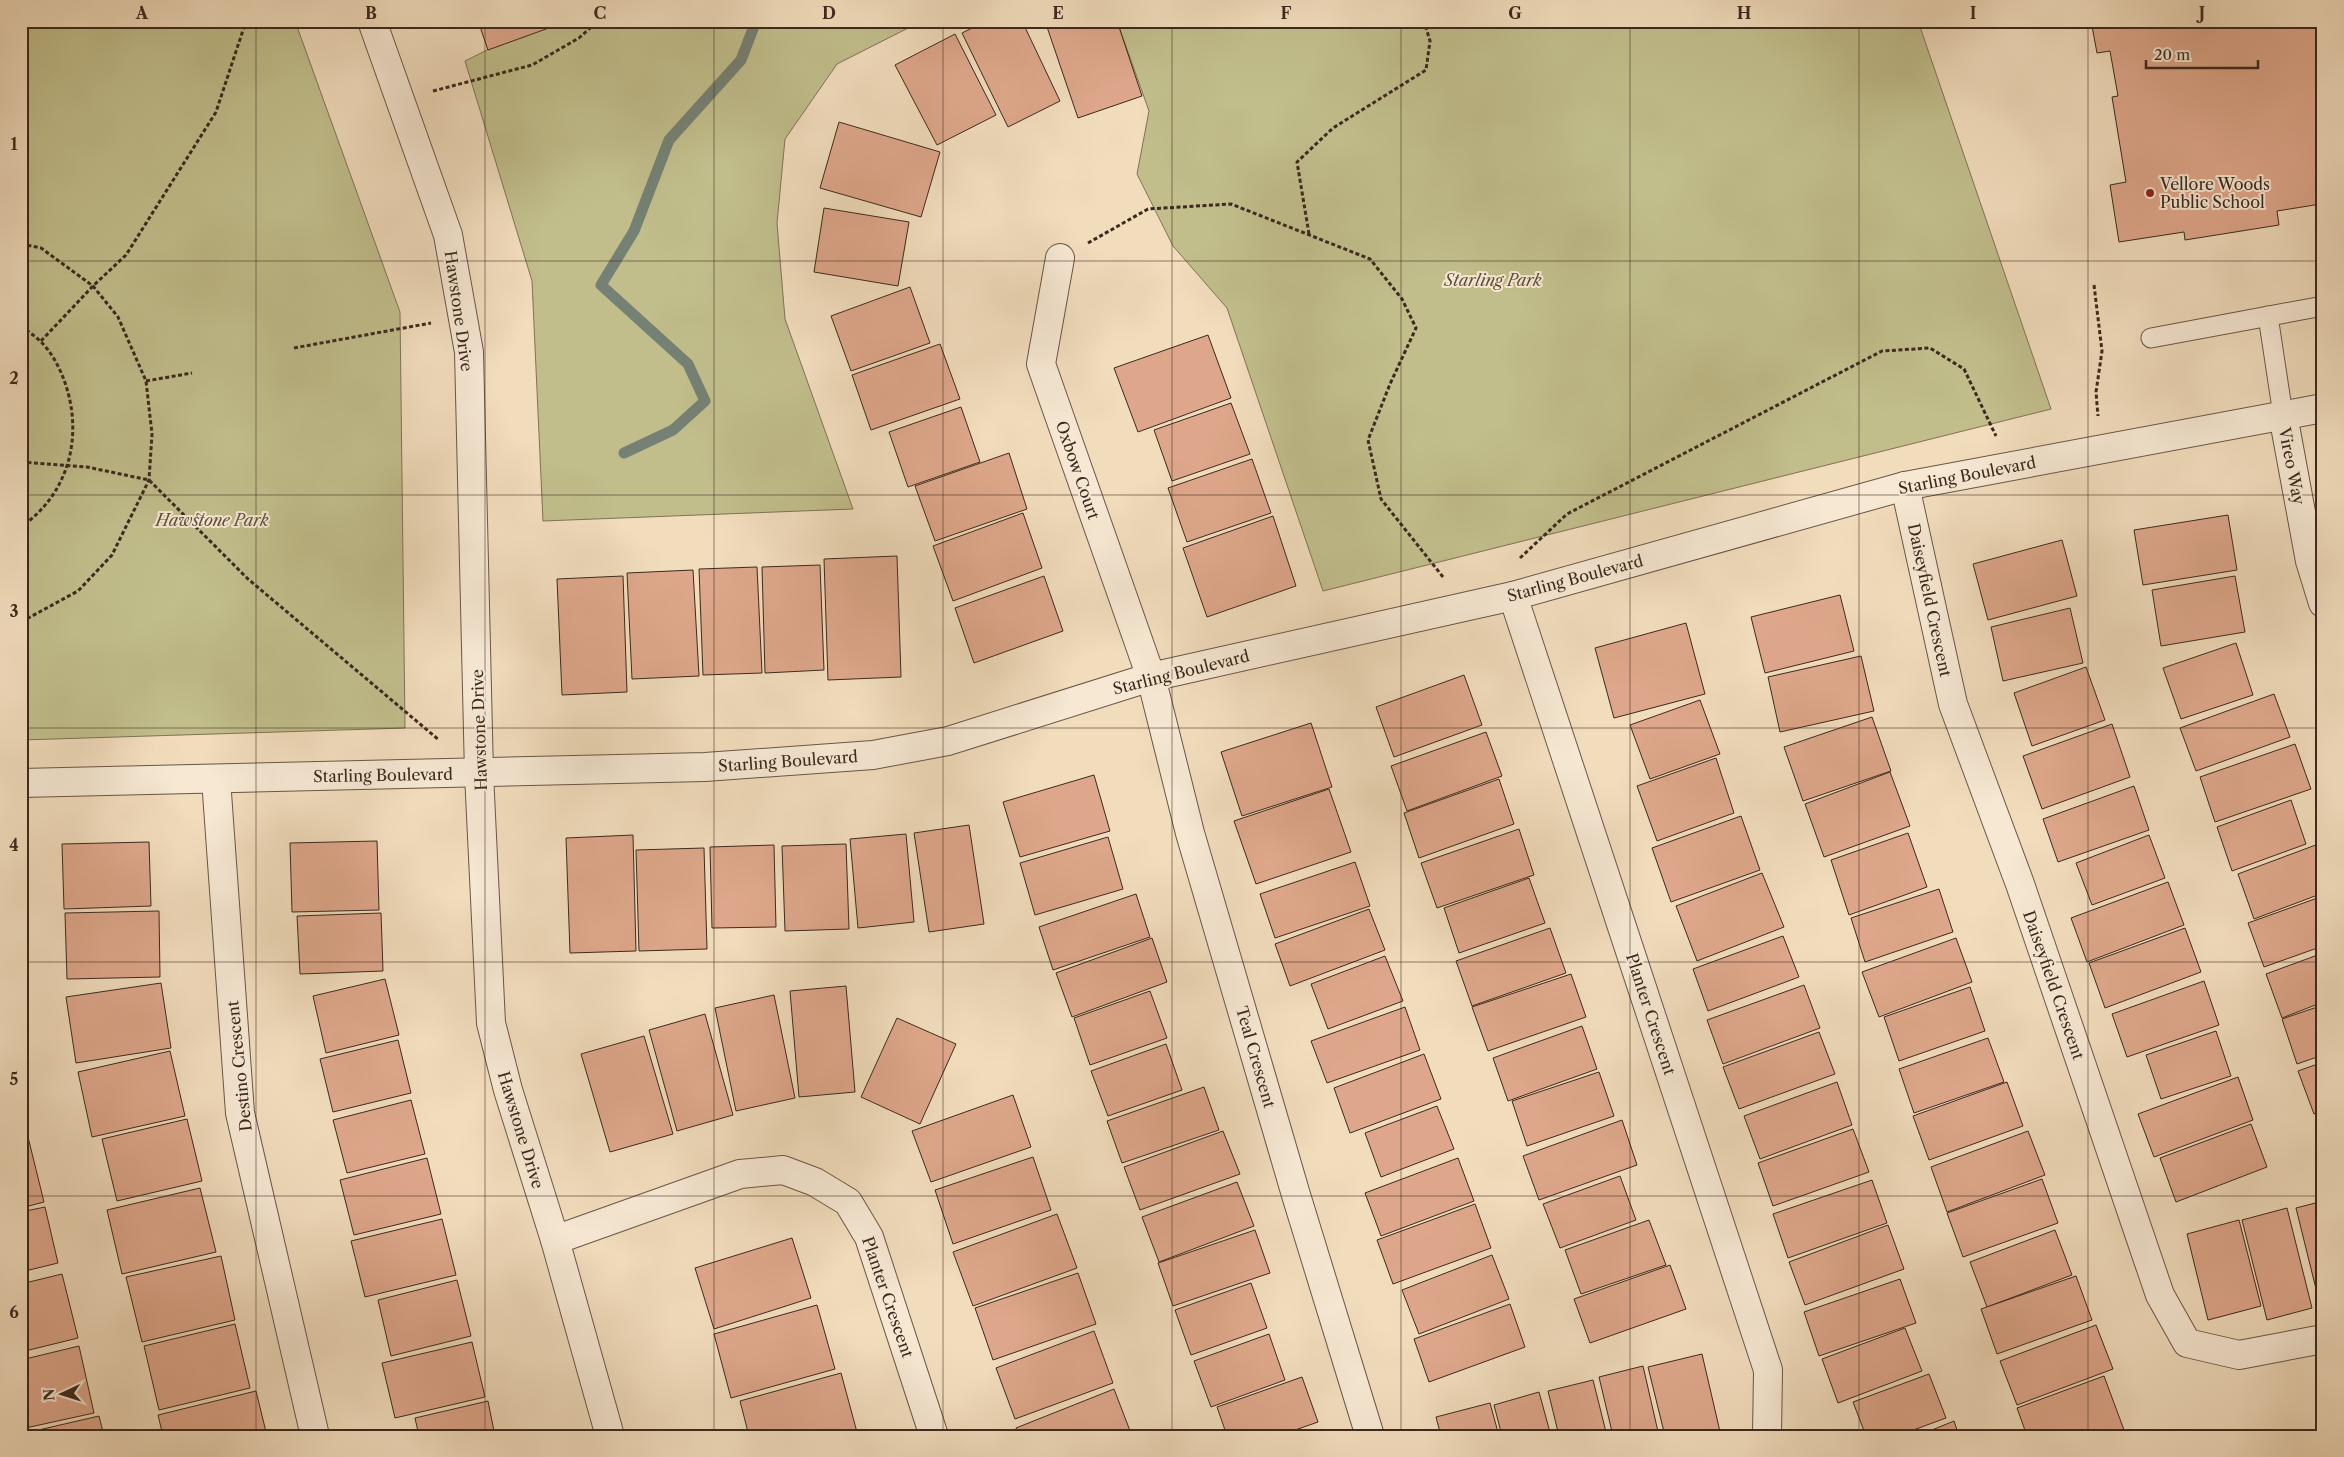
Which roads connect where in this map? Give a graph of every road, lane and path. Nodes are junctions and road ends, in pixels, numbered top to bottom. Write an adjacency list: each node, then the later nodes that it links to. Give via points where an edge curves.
1 (246, 21): 10 (path, via 216,112 126,255)
2 (372, 21): 5 (street, Hawstone Drive)
3 (598, 21): 5 (path, via 579,38 532,65)
4 (1424, 21): 6 (path, via 1430,41 1426,70 1333,128 1298,162)
5 (400, 99): 13 (street, Hawstone Drive, via 448,235)
6 (1309, 235): 8 (path, via 1231,204 1148,209); 32 (path, via 1370,259 1402,299 1416,328 1368,440 1381,499)
7 (21, 244): 10 (path, via 41,248)
8 (1060, 258): 34 (street, Oxbow Court, via 1041,364)
9 (2094, 285): 22 (path, via 2102,351 2096,392)
10 (93, 286): 16 (path); 19 (path, via 118,318)
11 (2323, 306): 12 (lane)
12 (2268, 316): 15 (lane); 21 (lane)
13 (463, 317): 17 (path); 35 (street, Hawstone Drive, via 469,352)
14 (21, 326): 16 (path)
15 (2151, 338)
16 (41, 342): 24 (path, via 60,368 71,400 74,433)
17 (294, 348)
18 (192, 373): 19 (path)
19 (146, 381): 26 (path, via 152,434)
20 (2323, 408): 21 (street, Starling Boulevard)
21 (2282, 415): 22 (street, Starling Boulevard); 31 (street, Vireo Way, via 2310,561)
22 (2100, 450): 25 (street, Starling Boulevard)
23 (21, 462): 24 (path)
24 (68, 465): 26 (path); 28 (path, via 50,499)
25 (2010, 466): 27 (street, Starling Boulevard); 29 (path, via 1964,369 1930,348 1882,351 1567,514)
26 (149, 480): 33 (path, via 112,555 78,591); 35 (path, via 248,579)
27 (1905, 486): 30 (street, Starling Boulevard); 39 (street, Daiseyfield Crescent, via 1953,704 2020,884 2160,1295 2188,1343 2239,1355)
28 (21, 527)
29 (1517, 560)
30 (1513, 596): 32 (street, Starling Boulevard); 44 (street, Planter Crescent, via 1768,1370)
31 (2323, 603)
32 (1467, 607): 34 (street, Starling Boulevard)
33 (21, 622)
34 (1151, 677): 35 (street, Starling Boulevard, via 948,741 874,756 705,767); 43 (street, Teal Crescent, via 1190,833)
35 (480, 774): 36 (street, Starling Boulevard); 38 (street, Hawstone Drive, via 491,1023 508,1090)
36 (216, 779): 37 (street, Starling Boulevard); 40 (street, Destino Crescent, via 240,1113)
37 (21, 783)
38 (555, 1240): 41 (street, Hawstone Drive); 42 (street, Planter Crescent, via 740,1174 783,1170 816,1182 848,1202 870,1237)
39 (2323, 1340)
40 (315, 1436)
41 (610, 1436)
42 (934, 1436)
43 (1370, 1436)
44 (1767, 1436)

